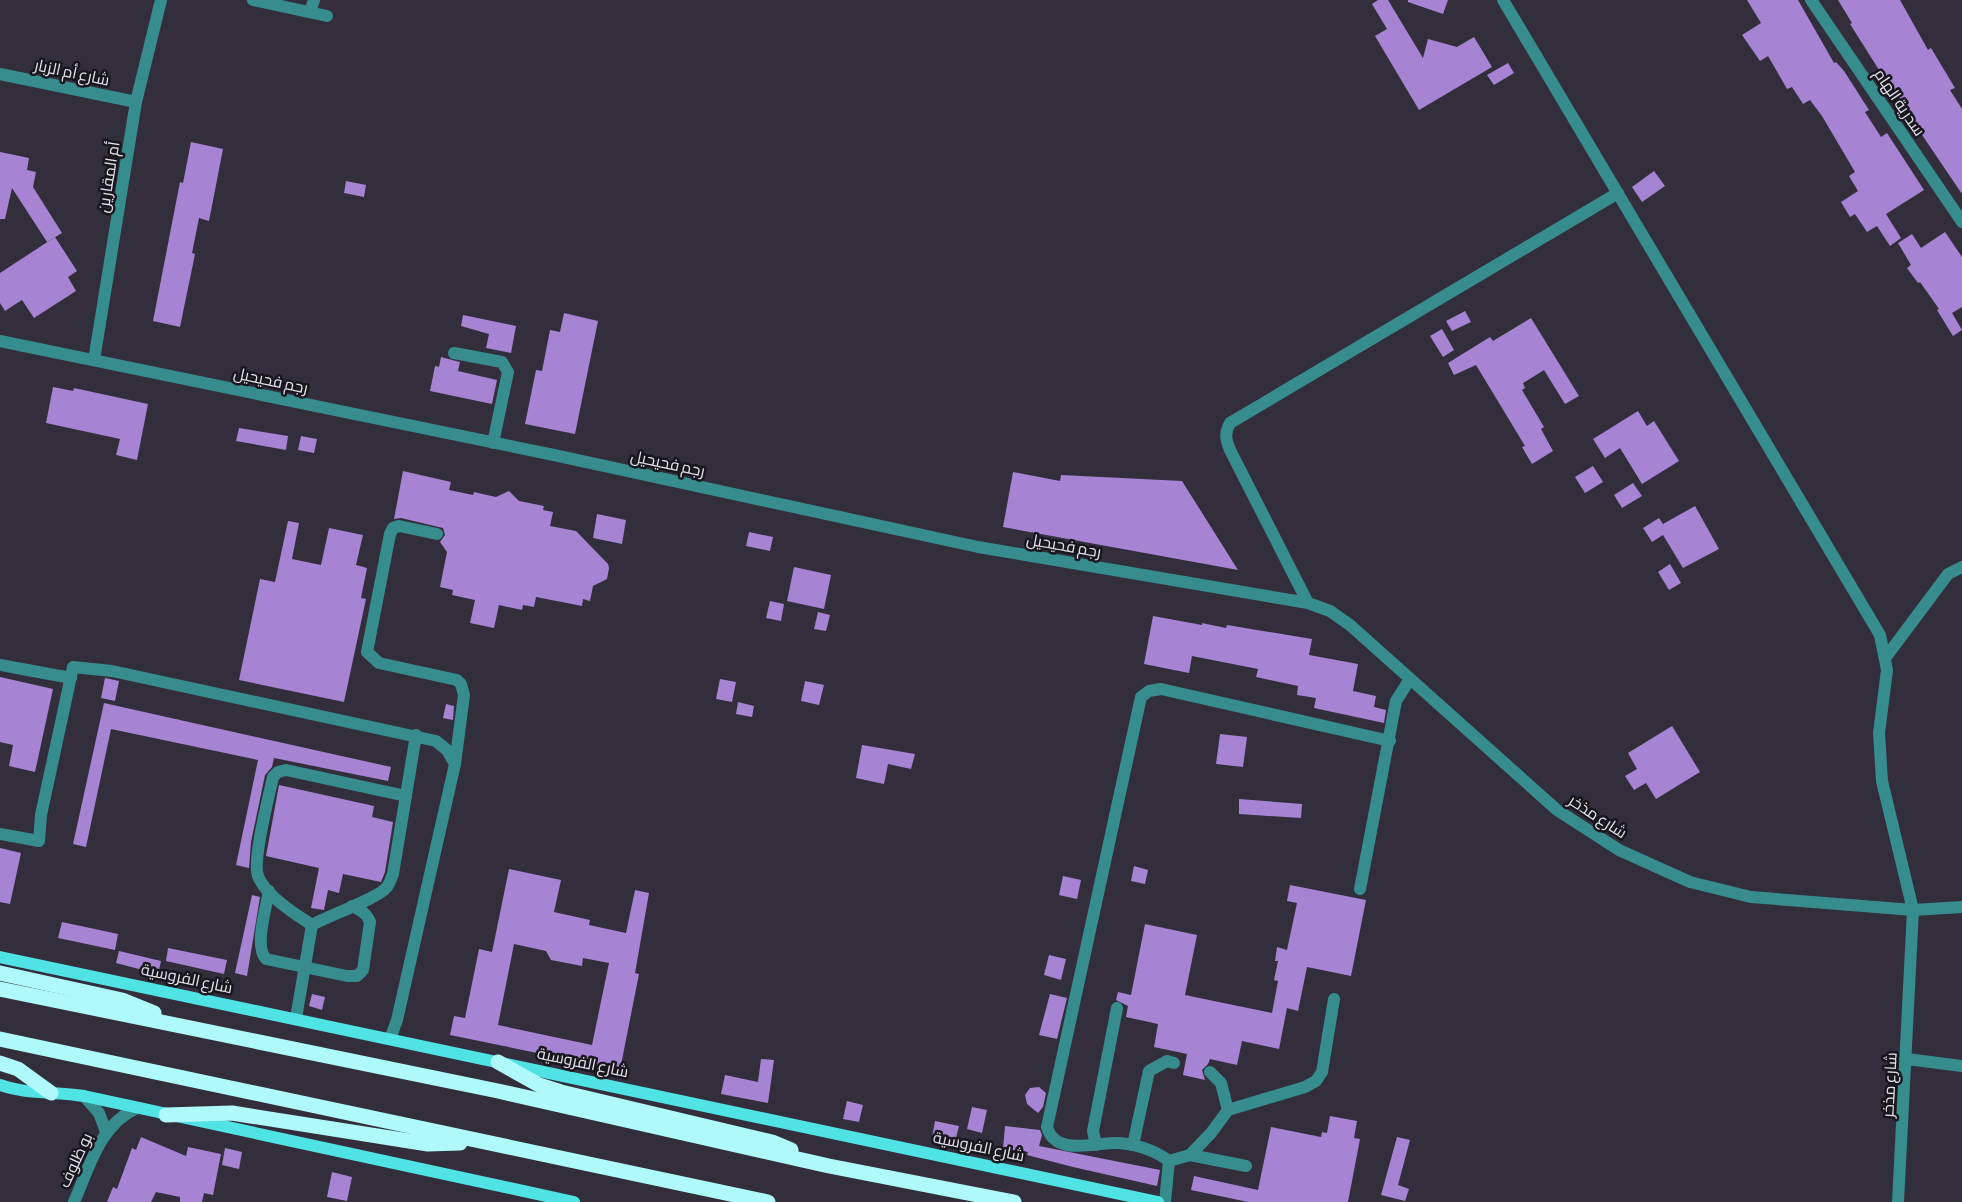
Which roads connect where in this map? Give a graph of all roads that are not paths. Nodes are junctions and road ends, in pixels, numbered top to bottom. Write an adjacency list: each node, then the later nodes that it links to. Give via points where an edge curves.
1 (161, 0): 8 (street, أم المقارين)
2 (253, 0): 5 (street)
3 (1503, 0): 9 (street)
4 (1811, 0): 10 (street, سدرية الهام)
5 (312, 6): 6 (street)
6 (327, 16)
7 (0, 74): 8 (street, شارع أم الزبار)
8 (136, 102): 13 (street, أم المقارين)
9 (1618, 192): 17 (street, via 1230,423 1226,431 1230,450); 19 (street, via 1872,620)
10 (1962, 222)
11 (0, 341): 13 (street, رجم فحيحيل)
12 (454, 353): 14 (street, via 502,362 508,372)
13 (94, 360): 14 (street, رجم فحيحيل)
14 (494, 443): 17 (street, رجم فحيحيل, via 978,547)
15 (437, 534): 25 (street, via 398,526 393,528 367,652 379,664 457,680 461,684 464,695)
16 (1962, 567): 19 (street, via 1948,574)
17 (1308, 603): 18 (street, رجم فحيحيل)
18 (1330, 611): 22 (street, شارع مذخر)
19 (1886, 657): 32 (street, via 1879,733 1881,766)
20 (0, 665): 21 (street)
21 (71, 678): 23 (street, via 74,667 112,670); 27 (street, via 41,815 39,841)
22 (1410, 679): 24 (street, via 1396,701); 32 (street, شارع مذخر, via 1557,810 1619,850 1690,882 1751,897)
23 (416, 735): 25 (street, via 436,741 447,750); 26 (street)
24 (1390, 741): 28 (street); 58 (street, via 1161,689 1149,690 1141,697 1047,1127 1058,1143)
25 (455, 764): 43 (street)
26 (406, 796): 29 (street, via 286,770 278,772 273,777 259,846 257,875); 30 (street, via 388,887)
27 (0, 834)
28 (1360, 889)
29 (270, 891): 33 (street, via 287,908); 35 (street, via 259,945 262,955 266,959)
30 (352, 906): 33 (street); 35 (street, via 362,910 370,922 363,970 357,976 346,976)
31 (1962, 907): 32 (street, شارع مذخر)
32 (1913, 910): 44 (street, شارع مذخر)
33 (312, 925): 35 (street)
34 (0, 957): 40 (main road, شارع الفروسية)
35 (304, 968): 40 (street)
36 (0, 973): 41 (highway, via 122,1000)
37 (0, 989): 41 (highway)
38 (1334, 1000): 54 (street, via 1322,1072 1316,1081)
39 (1117, 1008): 58 (street, via 1093,1131)
40 (296, 1018): 43 (main road, شارع الفروسية)
41 (198, 1029): 62 (highway)
42 (0, 1039): 57 (highway)
43 (390, 1039): 45 (main road, شارع الفروسية)
44 (1907, 1059): 48 (street); 70 (street, شارع مذخر)
45 (498, 1062): 62 (highway, via 539,1085 561,1092 772,1142); 68 (main road, شارع الفروسية)
46 (0, 1063): 51 (highway, via 18,1069)
47 (1174, 1063): 59 (street, via 1167,1062 1149,1071)
48 (1962, 1066)
49 (1210, 1072): 54 (street, via 1221,1083)
50 (0, 1085): 51 (main road, via 28,1092)
51 (51, 1093): 52 (main road)
52 (84, 1096): 53 (main road); 56 (street, بو ظلوف, via 98,1113)
53 (137, 1108): 55 (main road); 56 (street, بو ظلوف)
54 (1228, 1110): 60 (street)
55 (166, 1115): 57 (highway, via 232,1113 428,1144); 65 (main road)
56 (106, 1132): 64 (street, بو ظلوف)
57 (482, 1142): 66 (highway)
58 (1096, 1145): 59 (street)
59 (1134, 1145): 61 (street, via 1160,1153)
60 (1190, 1155): 61 (street); 63 (street)
61 (1169, 1161): 69 (street)
62 (829, 1166): 67 (highway)
63 (1246, 1166)
64 (74, 1202)
65 (574, 1202)
66 (768, 1202)
67 (1014, 1202)
68 (1158, 1202)
69 (1165, 1202)
70 (1898, 1202)

